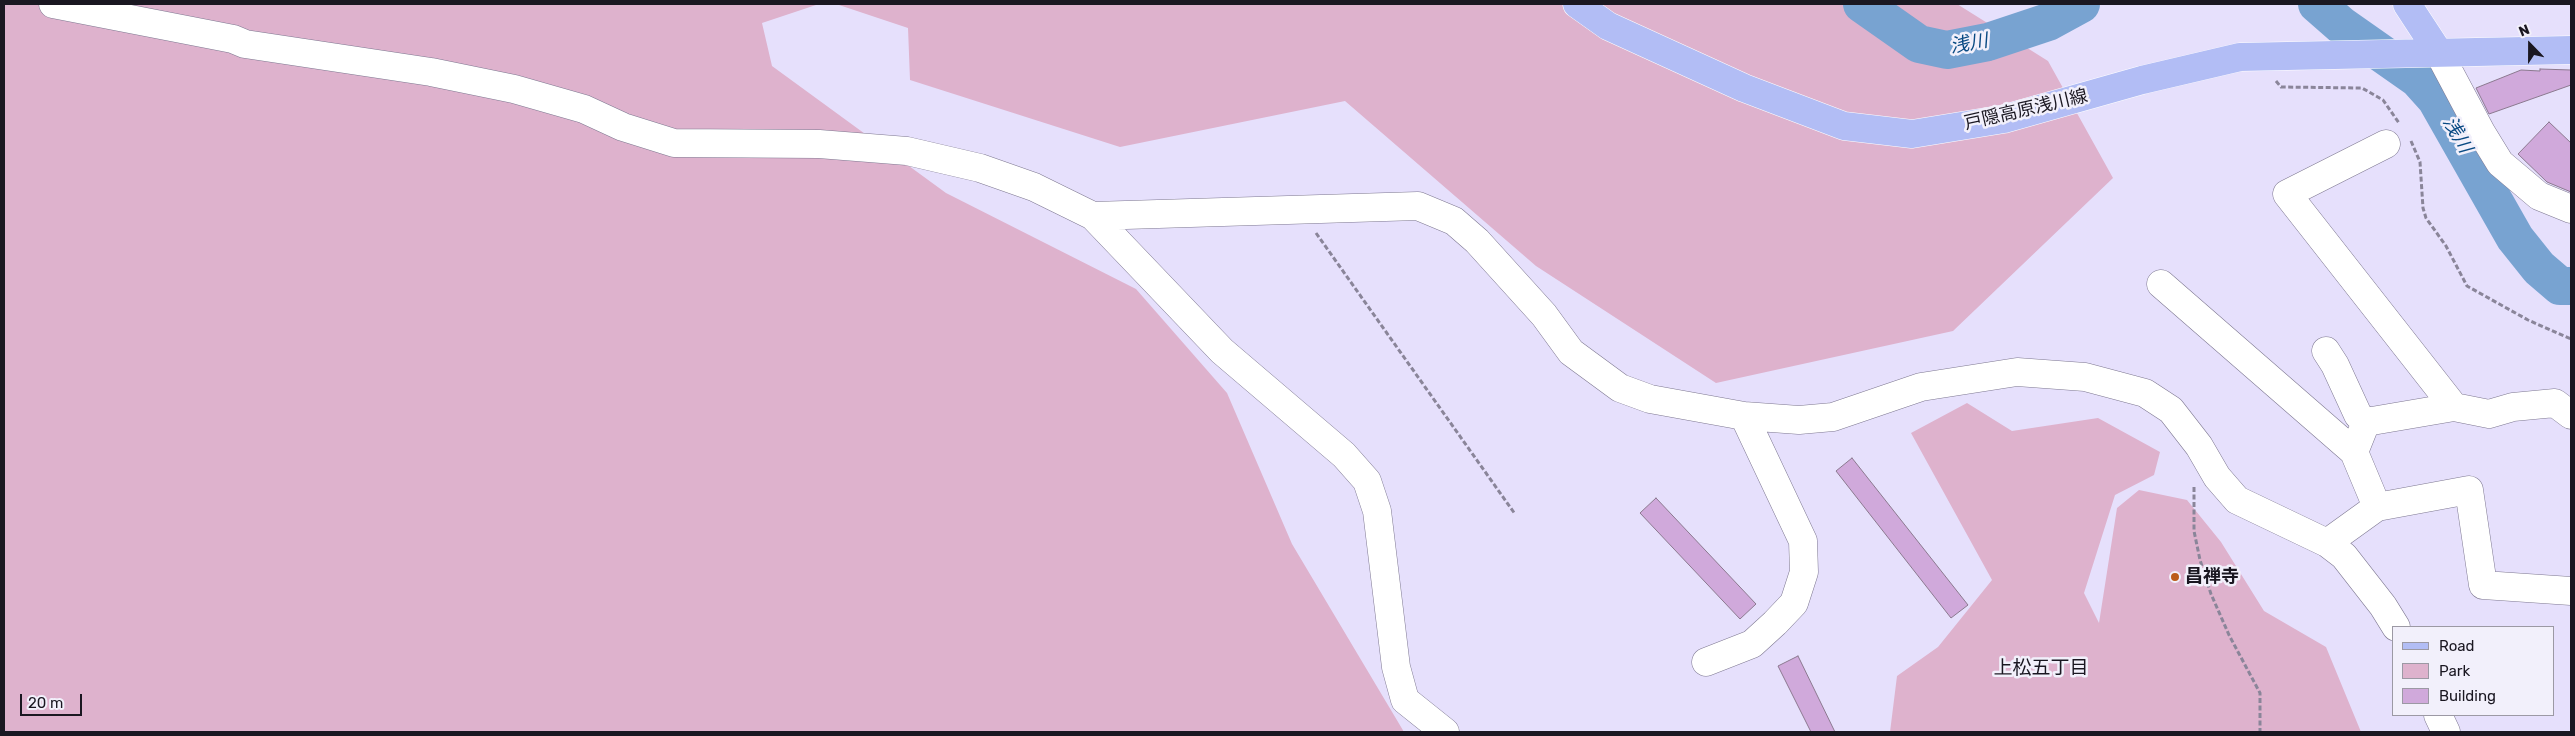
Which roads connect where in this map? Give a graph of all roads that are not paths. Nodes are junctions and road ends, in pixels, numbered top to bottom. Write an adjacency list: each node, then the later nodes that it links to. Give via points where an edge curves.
1 (53, 4): 8 (street, via 245,44 431,72 514,89 584,109 623,127 674,143 819,144 907,151 980,168 1034,187)
2 (1576, 4): 5 (main road, 戸隠高原浅川線, via 1608,26 1744,88 1844,126 1912,134 2004,119 2142,80 2240,57)
3 (2407, 4): 5 (main road)
4 (2571, 50): 5 (main road, 戸隠高原浅川線)
5 (2428, 53): 7 (street, via 2500,163 2539,196)
6 (2399, 136): 11 (street, via 2287,194)
7 (2571, 209)
8 (1093, 216): 13 (street, via 1418,206 1454,221 1477,241 1544,315 1571,352 1620,388 1650,399); 22 (street, via 1222,351 1344,454 1367,481 1377,511 1396,667 1405,700)
9 (2161, 284): 15 (street)
10 (2326, 352): 14 (street, via 2358,415)
11 (2454, 407): 12 (street, via 2490,414 2513,407 2555,403); 14 (street)
12 (2571, 415)
13 (1744, 416): 17 (street, via 1799,420 1833,417 1921,388 2017,372 2085,377 2145,393 2171,410 2237,500); 20 (street, via 1803,541 1804,572 1794,603 1775,623 1752,644)
14 (2366, 422): 15 (street)
15 (2354, 452): 16 (street)
16 (2377, 507): 17 (street); 18 (street, via 2469,490 2483,585)
17 (2327, 542): 19 (street, via 2344,556)
18 (2571, 591)
19 (2395, 626)
20 (1706, 662)
21 (2438, 716): 23 (street)
22 (1444, 732)
23 (2446, 732)

